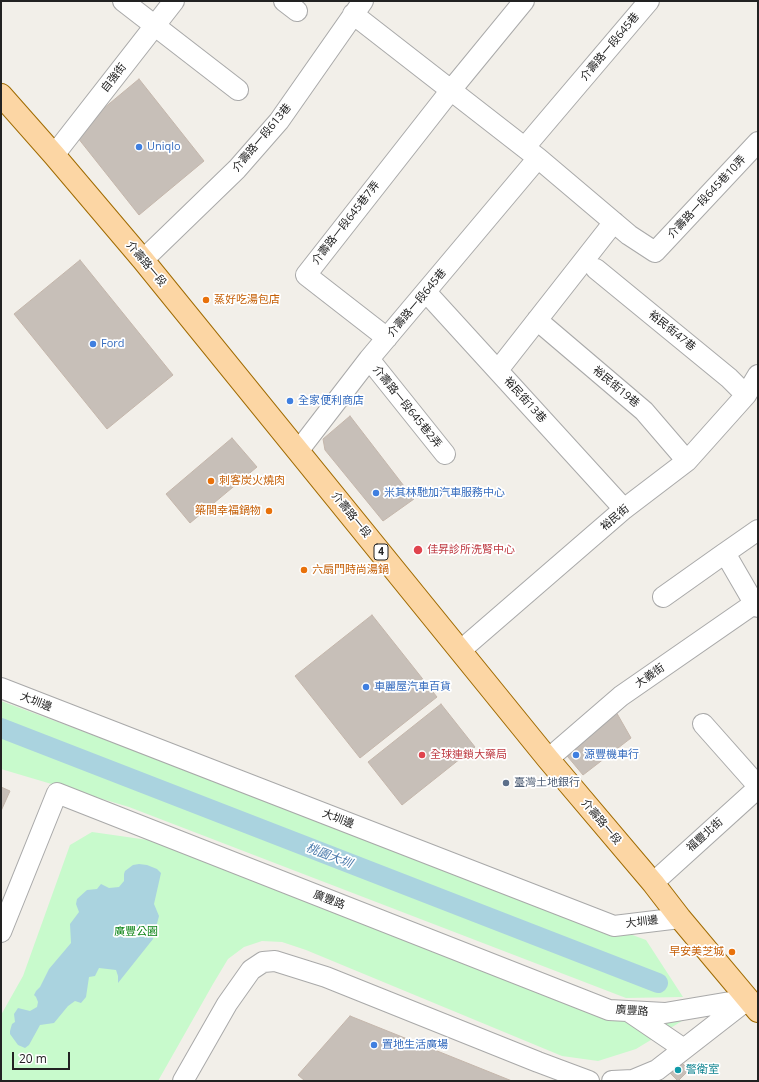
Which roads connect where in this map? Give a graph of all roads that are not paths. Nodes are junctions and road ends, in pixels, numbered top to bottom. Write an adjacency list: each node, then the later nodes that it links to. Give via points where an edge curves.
1 (123, 1): 6 (street)
2 (174, 1): 6 (street, 自強街)
3 (524, 1): 8 (street)
4 (649, 1): 11 (street, 介壽路一段645巷)
5 (358, 8): 8 (street); 14 (street, 介壽路一段613巷, via 279,121 237,169)
6 (154, 26): 7 (street); 12 (street, 自強街)
7 (238, 90)
8 (451, 90): 11 (street); 18 (street, 介壽路一段645巷7弄, via 306,275)
9 (1, 96): 12 (main road, 介壽路一段 / 4)
10 (758, 142): 13 (street, 介壽路一段645巷10弄, via 655,252)
11 (531, 153): 13 (street); 16 (street, 介壽路一段645巷)
12 (54, 155): 14 (main road, 介壽路一段 / 4)
13 (614, 222): 17 (street)
14 (143, 260): 23 (main road, 介壽路一段 / 4)
15 (596, 269): 22 (street, 裕民街47巷, via 729,378)
16 (426, 292): 18 (street, 介壽路一段645巷); 20 (street, 裕民街13巷)
17 (537, 320): 20 (street); 25 (street, 裕民街19巷, via 644,411)
18 (387, 338): 19 (street, 介壽路一段645巷)
19 (369, 359): 23 (street, 介壽路一段645巷); 24 (street, 介壽路一段645巷2弄)
20 (498, 370): 26 (street, 裕民街13巷)
21 (758, 376): 22 (street, 裕民街)
22 (746, 395): 25 (street, 裕民街)
23 (299, 450): 31 (main road, 介壽路一段 / 4)
24 (444, 454)
25 (687, 461): 26 (street, 裕民街)
26 (624, 509): 31 (street, 裕民街)
27 (758, 530): 28 (street)
28 (725, 553): 29 (street); 30 (street)
29 (663, 596)
30 (757, 604): 34 (street, 大義街, via 621,696)
31 (461, 650): 34 (main road, 介壽路一段 / 4)
32 (1, 688): 37 (street, 大圳邊, via 614,926)
33 (703, 724): 35 (street)
34 (548, 759): 36 (main road, 介壽路一段 / 4)
35 (758, 787): 36 (street, 福豐北街)
36 (652, 883): 37 (main road, 介壽路一段 / 4)
37 (680, 918): 39 (main road, 介壽路一段 / 4)
38 (1, 932): 40 (street, 廣豐路, via 57,793 610,1010)
39 (755, 1001): 40 (street, 廣豐路, via 665,1013); 41 (street)
40 (628, 1011): 41 (street)
41 (684, 1049): 44 (street, via 657,1070 634,1080)
42 (183, 1081): 43 (street, via 227,1004 251,970 263,962 275,961 326,977)
43 (588, 1081)
44 (612, 1081)

